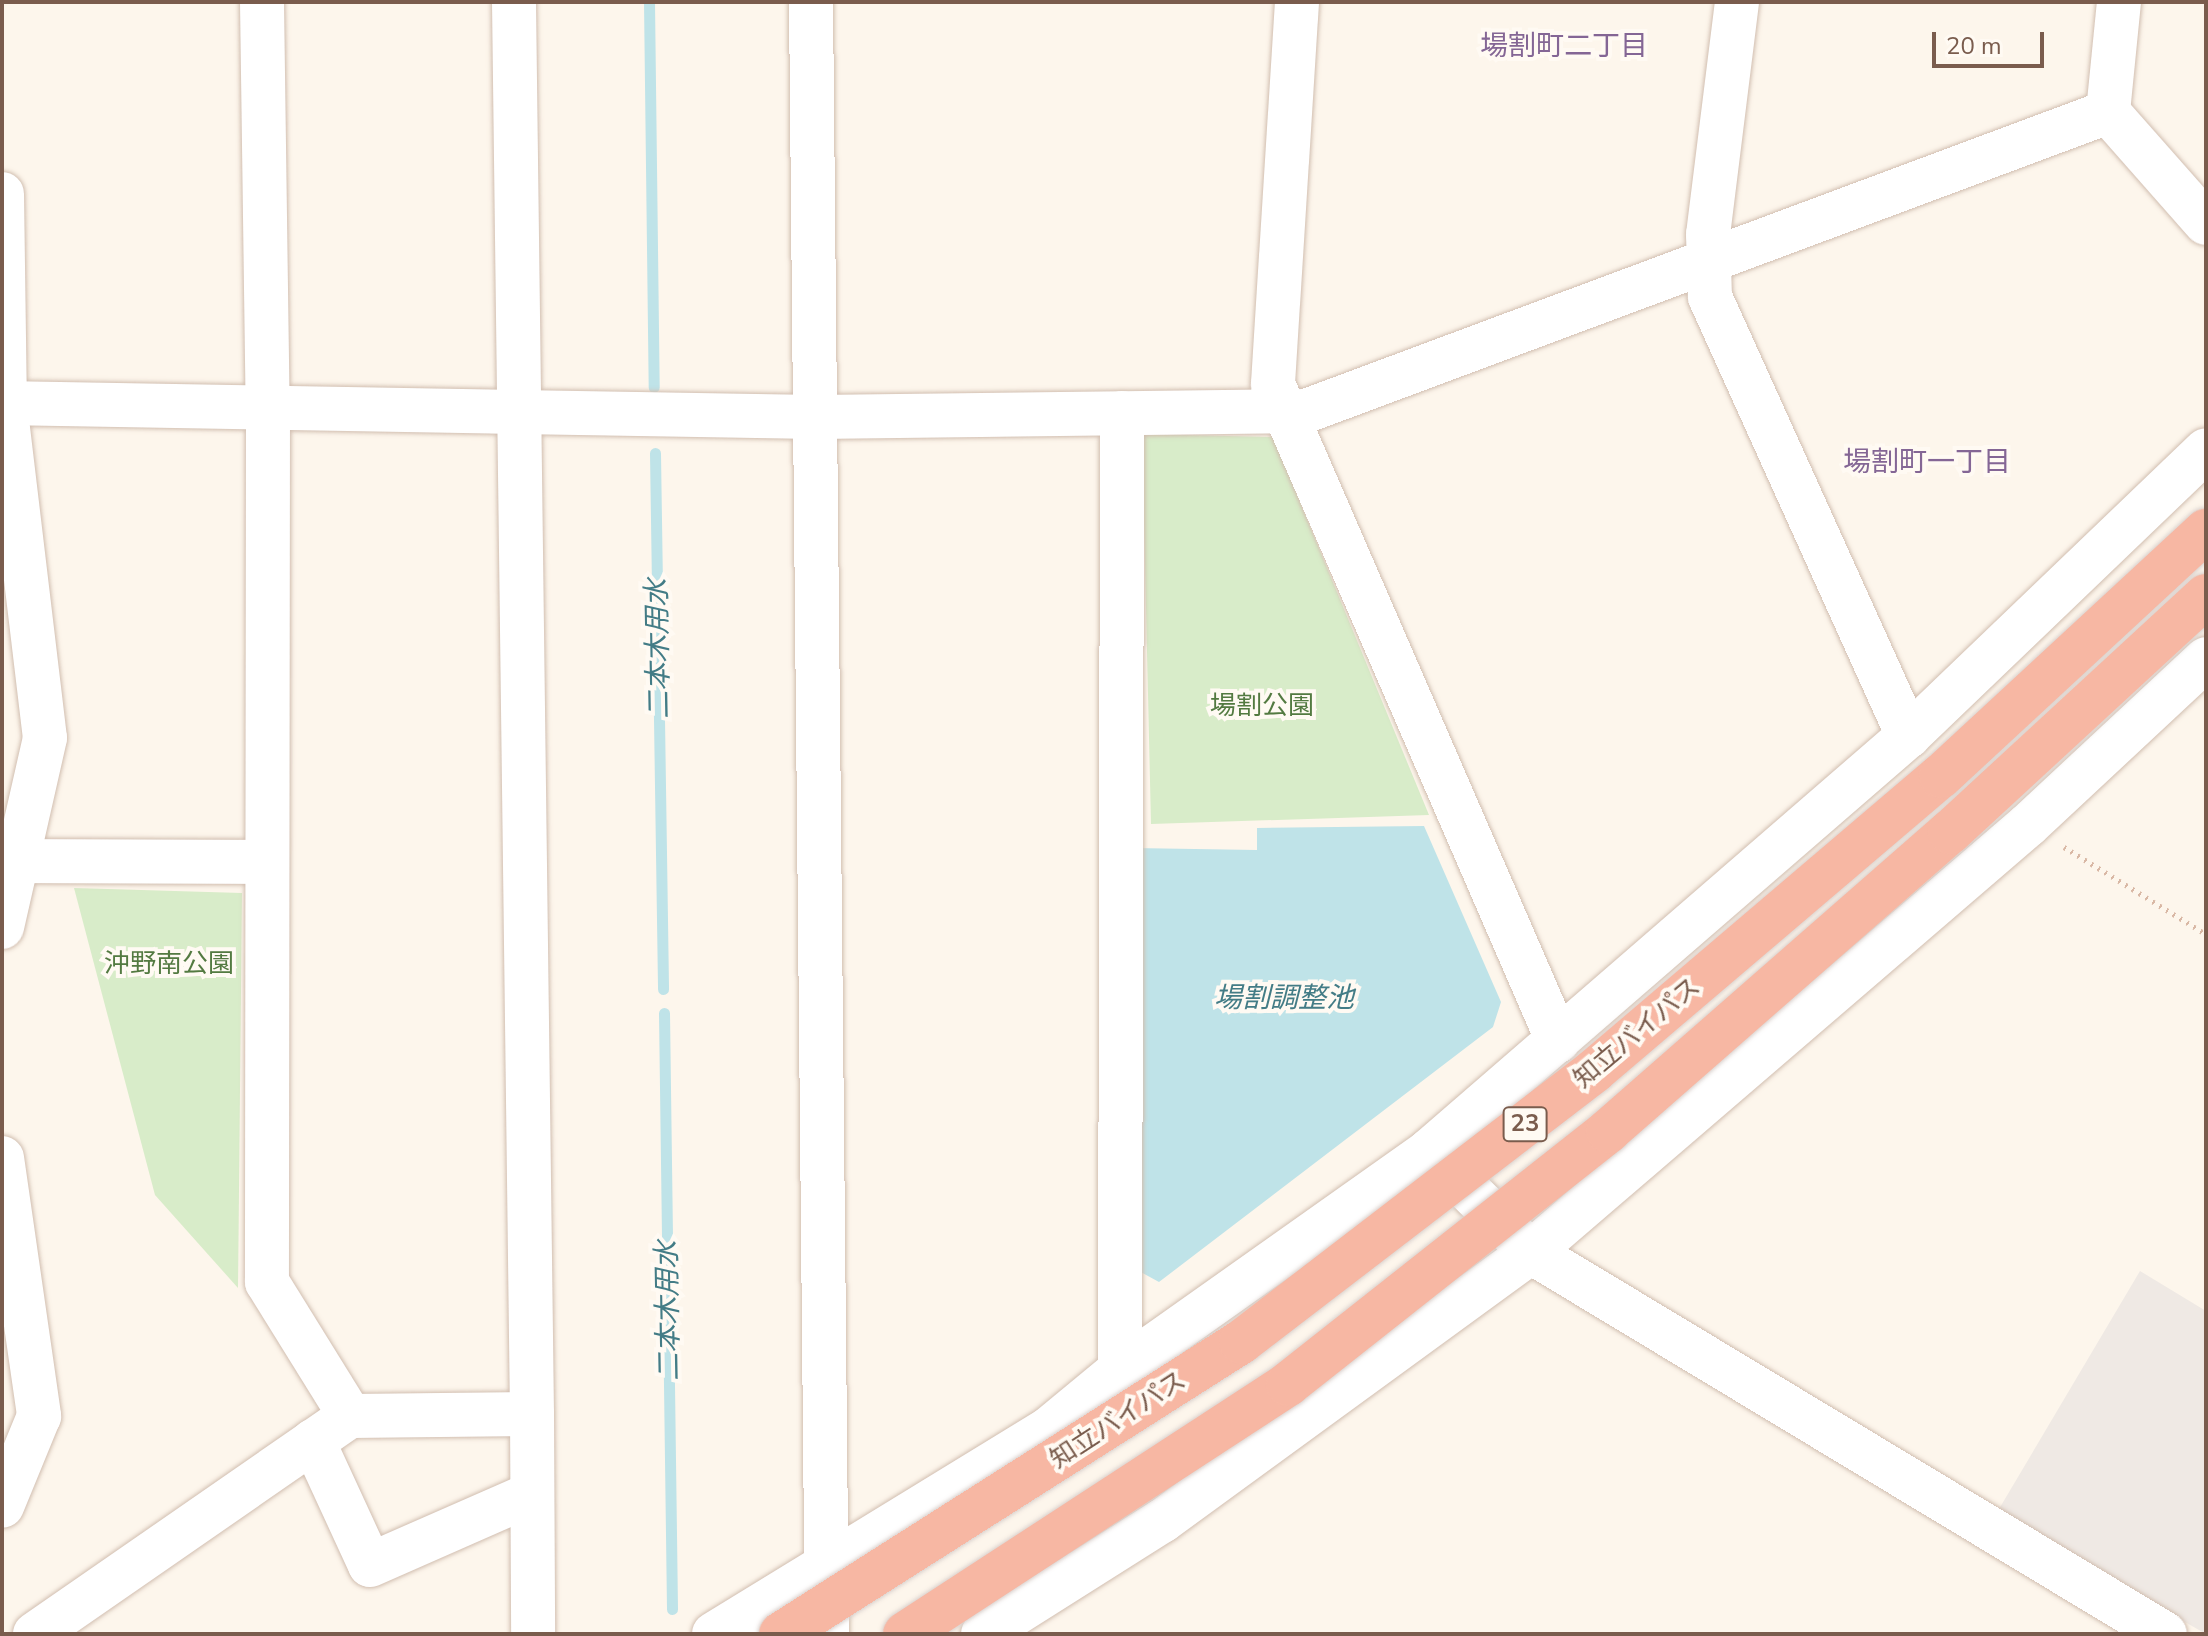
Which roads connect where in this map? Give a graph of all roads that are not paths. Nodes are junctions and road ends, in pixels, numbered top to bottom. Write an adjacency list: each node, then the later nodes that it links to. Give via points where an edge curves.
1 (262, 2): 12 (street)
2 (514, 2): 14 (street)
3 (811, 2): 16 (street)
4 (1297, 2): 13 (street, via 1273,384)
5 (1737, 2): 10 (street)
6 (2119, 2): 7 (street)
7 (2108, 112): 9 (street); 10 (street)
8 (2, 194): 11 (street)
9 (2206, 223)
10 (1707, 262): 13 (street, via 1306,411); 22 (street, via 1710,297)
11 (4, 403): 12 (street); 20 (street)
12 (268, 407): 14 (street); 24 (street)
13 (1285, 410): 15 (street); 26 (street)
14 (517, 411): 16 (street); 32 (street)
15 (1122, 413): 16 (street); 31 (street)
16 (816, 417): 37 (street)
17 (2206, 450): 22 (street)
18 (2206, 531): 42 (highway, 知立バイパス / 23, bridge, via 1941,776 1594,1071 1241,1342)
19 (2206, 596): 44 (highway, 知立バイパス / 23, bridge, via 1950,832 1596,1141 1288,1384)
20 (16, 636): 23 (street, via 45,738)
21 (2206, 659): 30 (street, via 2028,825)
22 (1908, 736): 26 (street)
23 (17, 861): 24 (street); 25 (street)
24 (265, 862): 33 (street, via 267,1282)
25 (2, 927)
26 (1558, 1041): 27 (street)
27 (1429, 1151): 30 (street); 31 (street)
28 (2, 1158): 29 (street)
29 (8, 1251): 36 (street, via 39,1416)
30 (1531, 1252): 38 (street, via 1162,1521); 45 (street)
31 (1120, 1370): 37 (street, via 1050,1428)
32 (532, 1414): 33 (street); 35 (street)
33 (350, 1416): 34 (street)
34 (313, 1441): 35 (street, via 370,1565); 39 (street)
35 (532, 1494): 40 (street)
36 (2, 1506)
37 (827, 1568): 41 (street); 43 (street)
38 (1005, 1628)
39 (35, 1634)
40 (533, 1634)
41 (714, 1634)
42 (781, 1634)
43 (827, 1634)
44 (905, 1634)
45 (2165, 1634)

